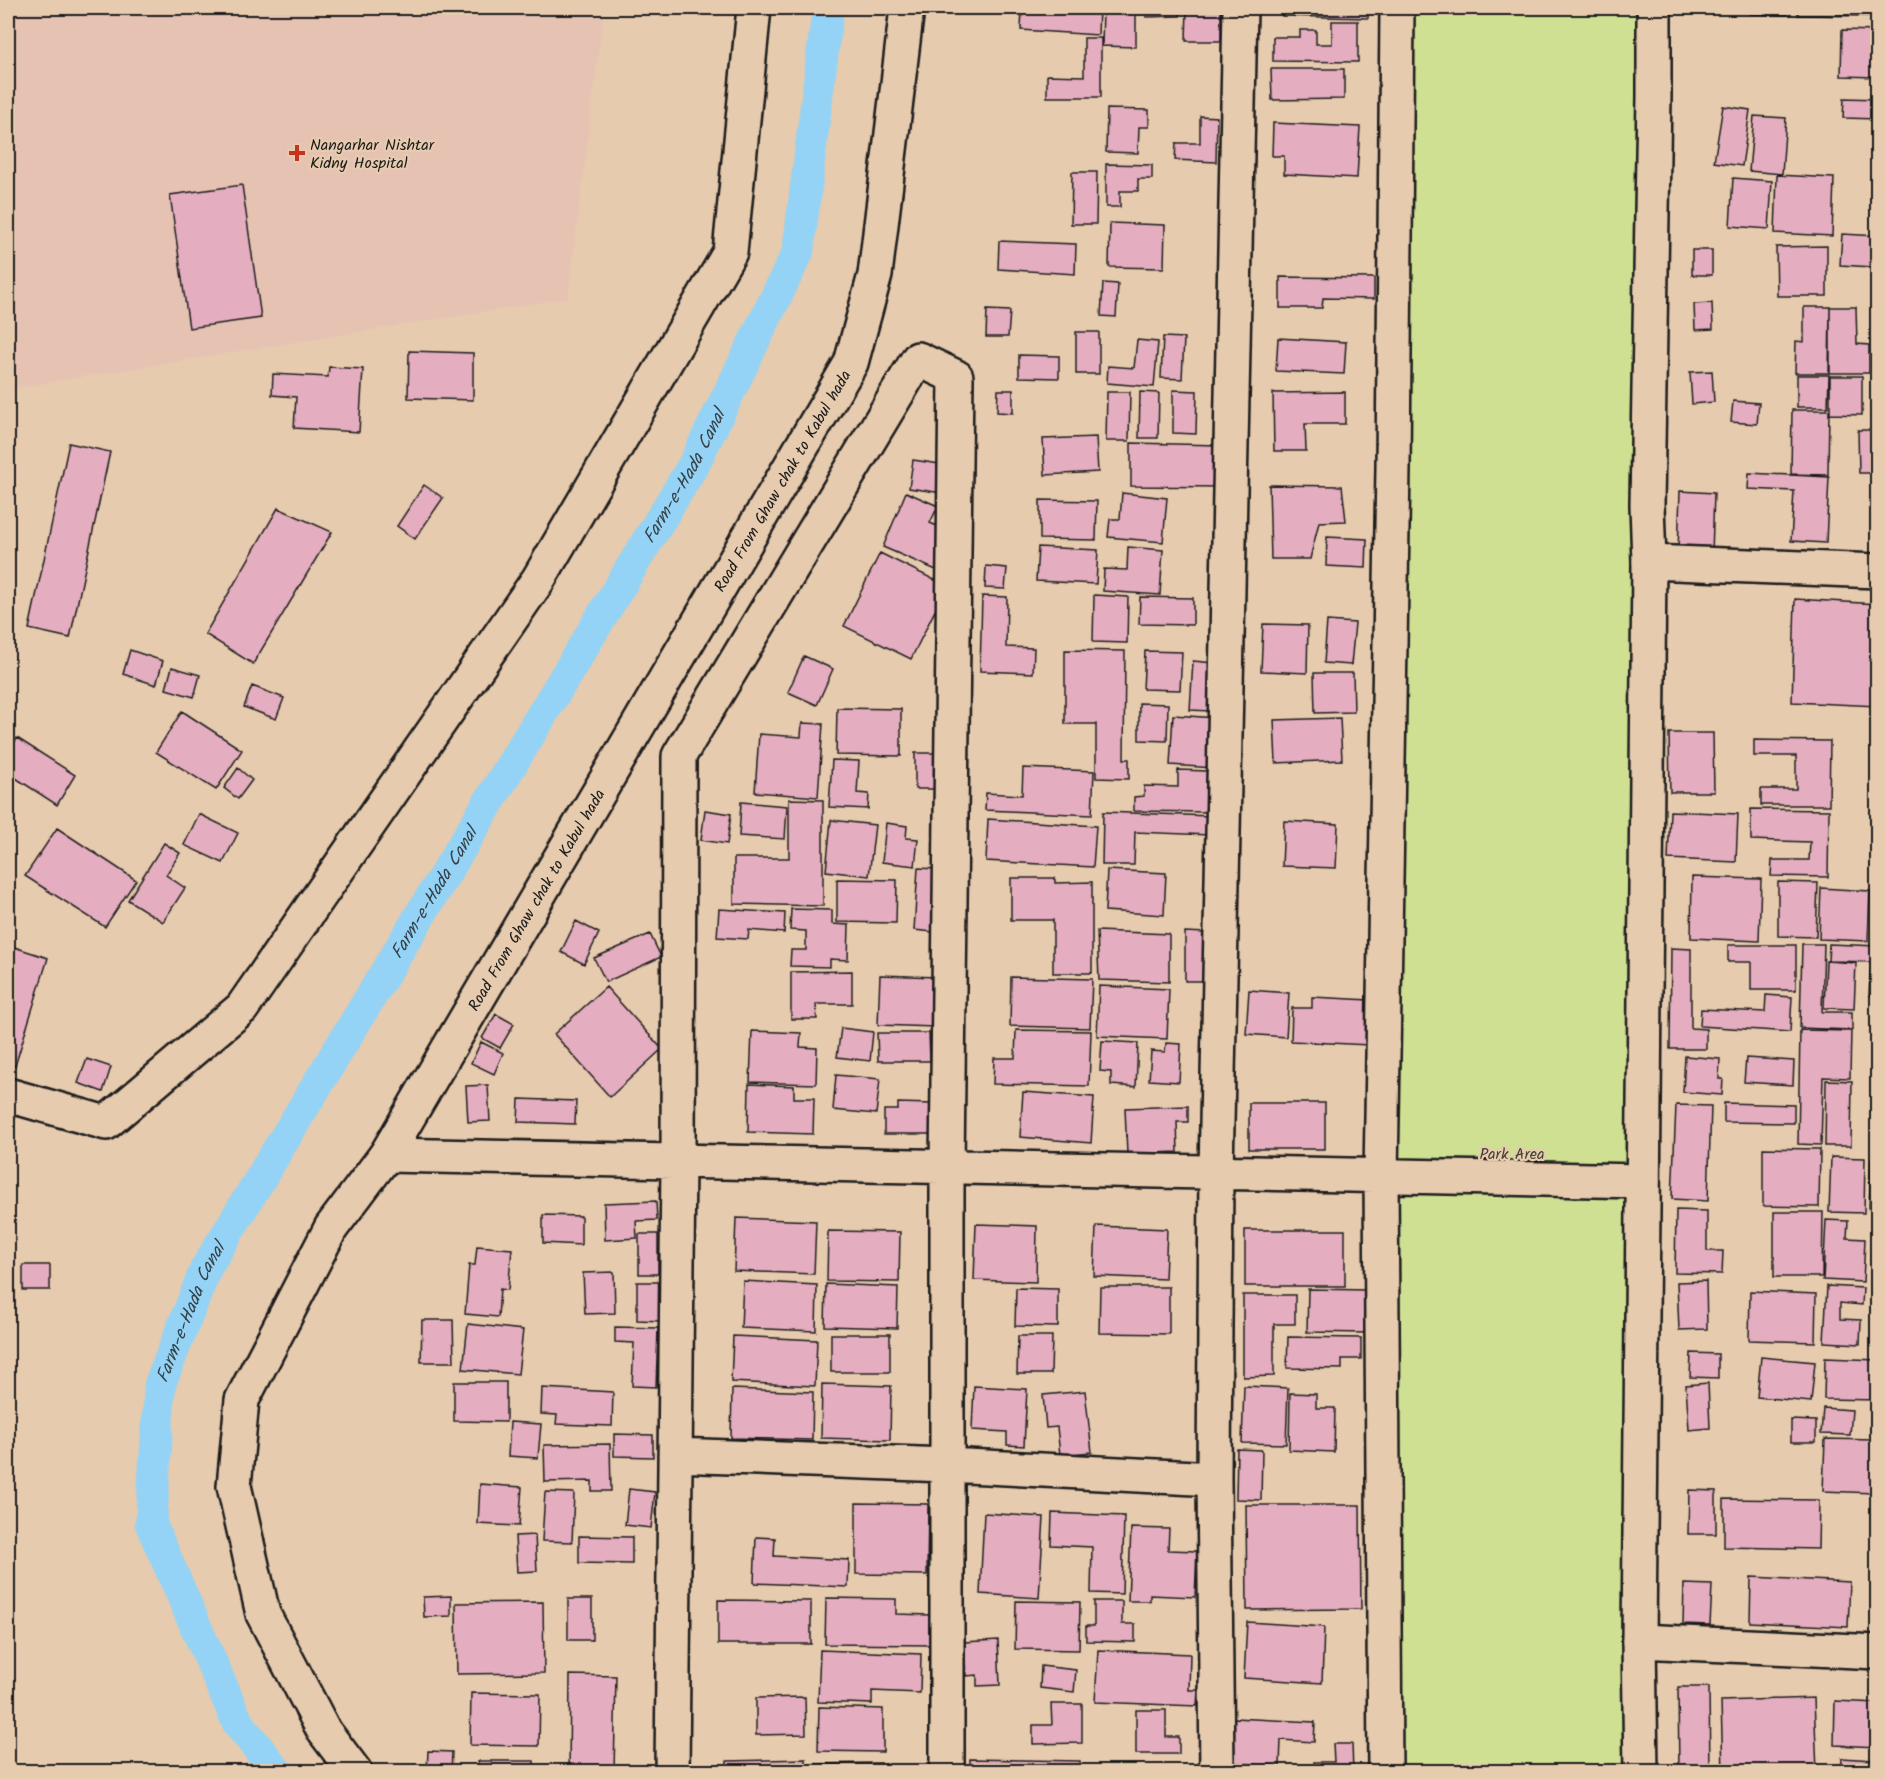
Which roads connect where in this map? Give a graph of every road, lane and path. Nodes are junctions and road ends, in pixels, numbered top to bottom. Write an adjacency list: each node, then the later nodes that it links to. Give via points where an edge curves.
1 (754, 8): 8 (street, via 730,252 538,580 242,1008 106,1123)
2 (907, 8): 9 (street, Road From Ghaw chak to Kabul hada, via 875,275 851,363)
3 (1240, 8): 12 (street)
4 (1397, 8): 13 (street)
5 (1653, 8): 6 (street)
6 (1648, 562): 7 (street); 14 (street)
7 (1878, 571)
8 (8, 1095)
9 (386, 1155): 10 (street); 20 (street, Road From Ghaw chak to Kabul hada, via 331,1228 242,1400 234,1486 263,1614 324,1731)
10 (678, 1161): 11 (street); 11 (street, via 678,756 918,359 956,377); 15 (street)
11 (947, 1167): 12 (street); 16 (street)
12 (1216, 1172): 13 (street); 17 (street)
13 (1381, 1175): 14 (street); 24 (street)
14 (1643, 1181): 18 (street)
15 (675, 1455): 16 (street); 21 (street)
16 (947, 1466): 17 (street); 22 (street)
17 (1214, 1479): 23 (street)
18 (1639, 1641): 19 (street); 25 (street)
19 (1878, 1652)
20 (355, 1772)
21 (672, 1772)
22 (947, 1772)
23 (1217, 1772)
24 (1385, 1772)
25 (1641, 1772)

